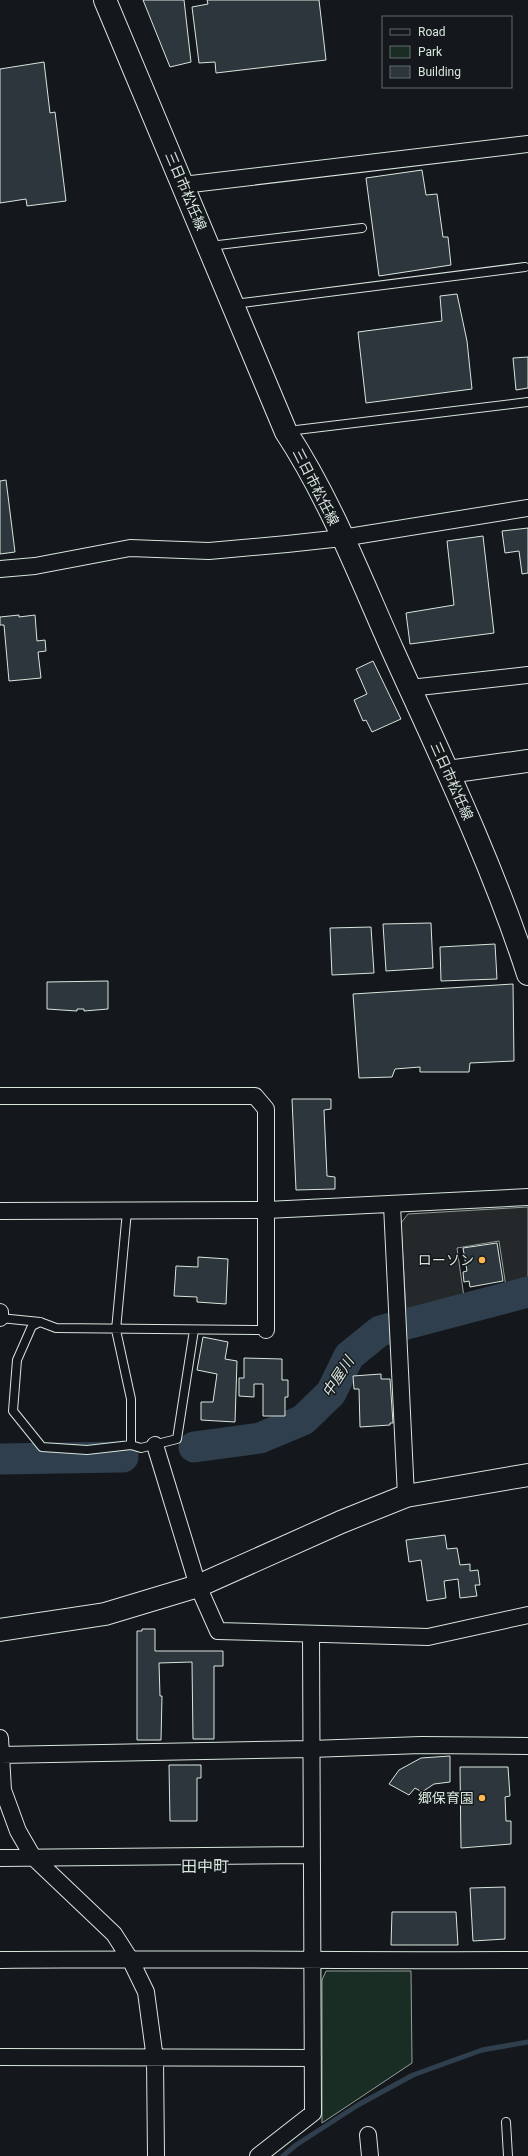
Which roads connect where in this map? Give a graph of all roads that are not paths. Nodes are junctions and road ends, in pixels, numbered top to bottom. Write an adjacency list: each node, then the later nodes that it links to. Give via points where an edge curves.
1 (105, 0): 3 (main road, 三日市松任線)
2 (528, 144): 3 (street)
3 (183, 185): 5 (main road, 三日市松任線)
4 (362, 228): 5 (lane)
5 (210, 246): 7 (main road, 三日市松任線)
6 (525, 267): 7 (lane)
7 (234, 304): 9 (main road, 三日市松任線)
8 (528, 402): 9 (lane)
9 (286, 432): 11 (main road, 三日市松任線, via 303,458)
10 (528, 508): 11 (street)
11 (342, 538): 12 (street, via 209,551 130,548 35,566); 14 (main road, 三日市松任線)
12 (0, 569)
13 (528, 675): 14 (street)
14 (410, 688): 16 (main road, 三日市松任線)
15 (528, 761): 16 (main road)
16 (448, 772): 17 (main road, 三日市松任線, via 498,886)
17 (528, 974)
18 (0, 1096): 22 (street, via 255,1096 266,1109)
19 (528, 1196): 20 (street)
20 (392, 1205): 22 (street); 33 (street)
21 (127, 1210): 22 (street); 23 (street); 27 (lane)
22 (267, 1210): 29 (street)
23 (0, 1211)
24 (0, 1312): 25 (street)
25 (0, 1318): 26 (lane)
26 (40, 1322): 27 (lane, via 56,1328); 30 (lane, via 32,1326 18,1360 13,1411 42,1447 87,1450)
27 (116, 1330): 28 (lane); 30 (lane, via 131,1399)
28 (194, 1330): 29 (lane); 31 (lane, via 177,1439)
29 (266, 1330)
30 (131, 1445): 31 (lane, via 141,1448)
31 (155, 1445): 34 (street)
32 (528, 1475): 33 (main road)
33 (406, 1496): 34 (main road)
34 (198, 1586): 36 (main road, via 105,1614); 37 (street, via 218,1631)
35 (528, 1615): 37 (street, via 428,1637)
36 (0, 1630)
37 (311, 1635): 40 (street)
38 (0, 1738): 41 (street)
39 (528, 1746): 40 (street, via 421,1745)
40 (311, 1749): 41 (street); 42 (street)
41 (0, 1755): 43 (street, via 3,1790 18,1831)
42 (311, 1855): 43 (street); 48 (street)
43 (33, 1857): 44 (street); 45 (street, via 114,1934)
44 (0, 1858)
45 (130, 1959): 46 (street); 48 (street); 51 (street, via 146,1992)
46 (0, 1960)
47 (528, 1960): 48 (street)
48 (312, 1961): 50 (street)
49 (0, 2057): 51 (street)
50 (313, 2058): 51 (street); 55 (street, via 313,2114)
51 (155, 2059): 54 (street)
52 (506, 2122): 57 (lane)
53 (368, 2136): 56 (street)
54 (156, 2156)
55 (258, 2156)
56 (370, 2156)
57 (508, 2156)

